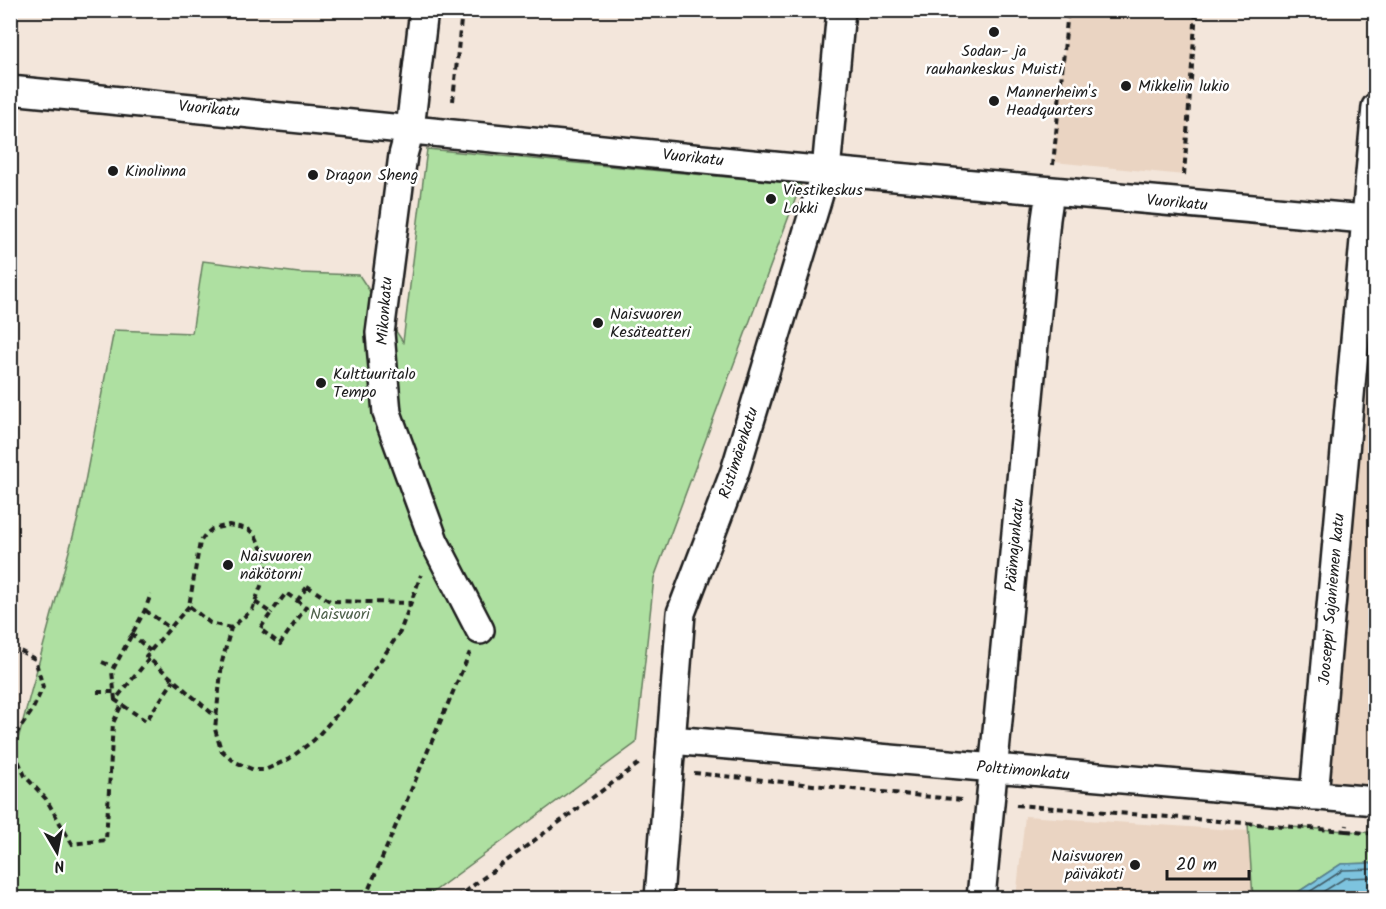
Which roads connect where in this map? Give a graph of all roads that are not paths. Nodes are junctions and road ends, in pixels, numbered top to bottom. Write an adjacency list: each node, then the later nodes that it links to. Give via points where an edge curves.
1 (424, 10): 5 (street, Mikonkatu)
2 (841, 10): 6 (street, Ristimäenkatu)
3 (10, 90): 5 (street, Vuorikatu)
4 (1376, 107): 8 (street, Jooseppi Sajaniemen katu)
5 (410, 129): 6 (street, Vuorikatu); 11 (street, Mikonkatu, via 403,155 380,333 387,413 434,541)
6 (826, 171): 7 (street, Vuorikatu); 12 (street, Ristimäenkatu, via 735,471 681,613)
7 (1050, 192): 8 (street, Vuorikatu); 13 (street, Päämajankatu)
8 (1371, 219): 10 (street, Jooseppi Sajaniemen katu)
9 (1376, 333): 10 (street)
10 (1349, 402): 14 (street, Jooseppi Sajaniemen katu)
11 (480, 630)
12 (671, 740): 13 (street, Polttimonkatu); 16 (street, Ristimäenkatu)
13 (993, 769): 14 (street, Polttimonkatu); 17 (street, Päämajankatu)
14 (1314, 796): 15 (street, Polttimonkatu)
15 (1376, 801)
16 (659, 898)
17 (981, 898)

